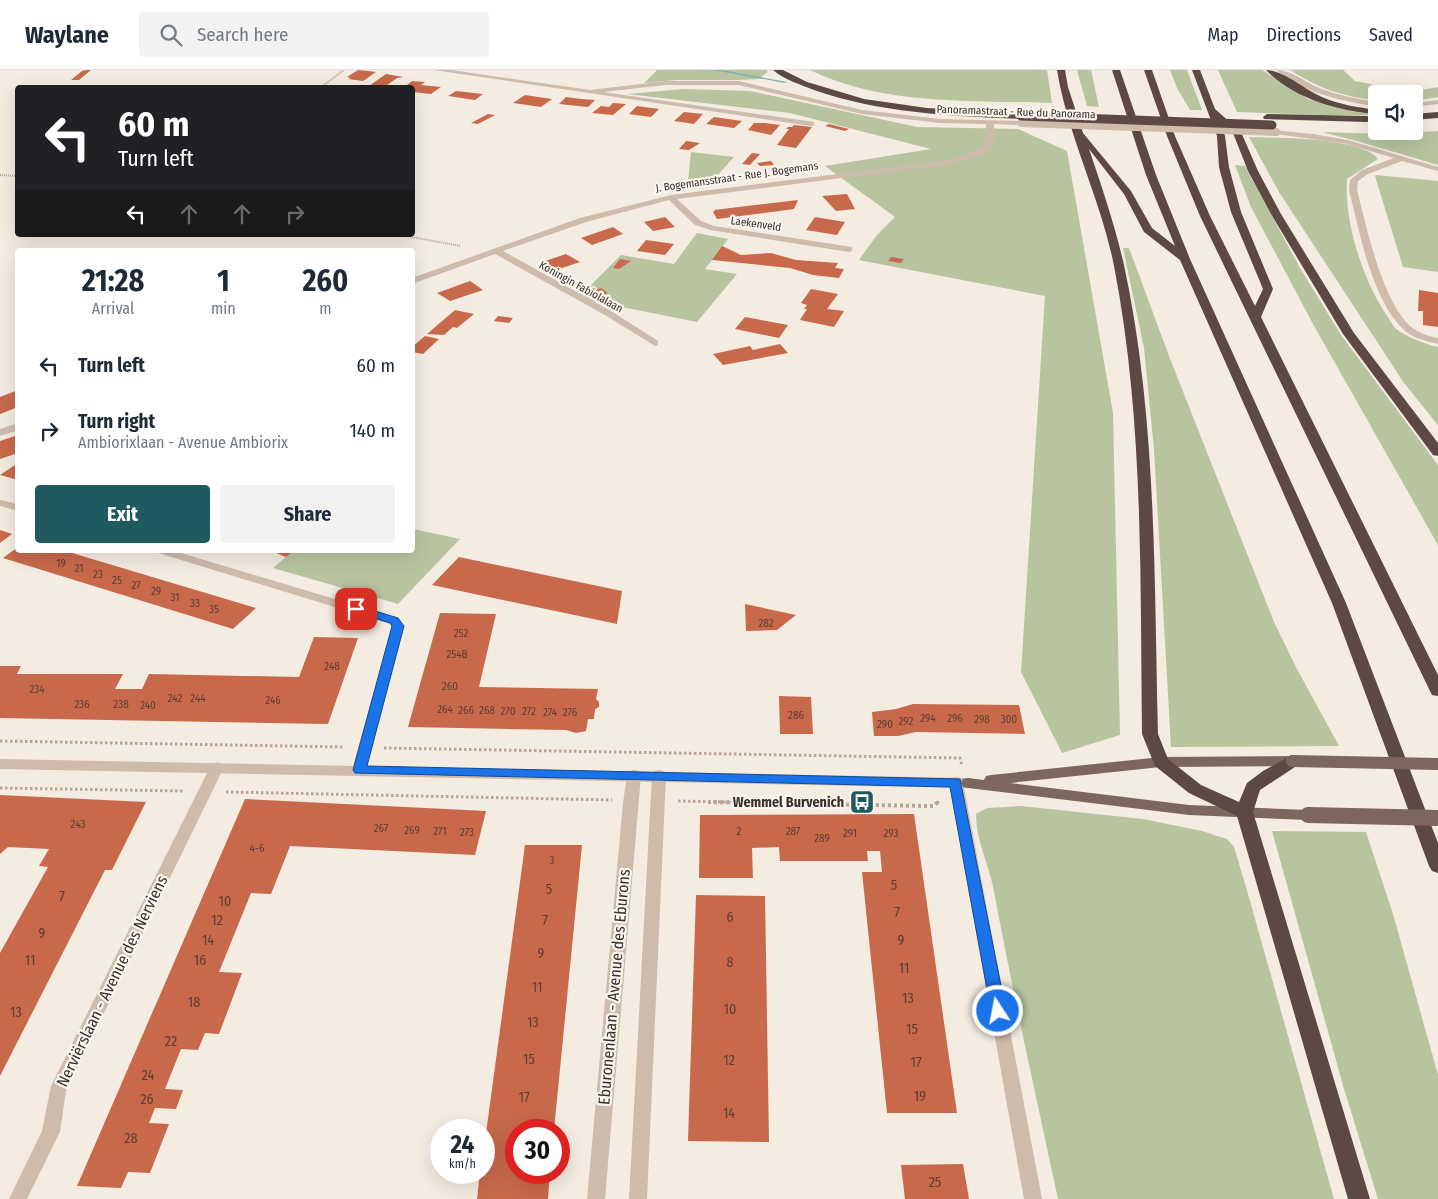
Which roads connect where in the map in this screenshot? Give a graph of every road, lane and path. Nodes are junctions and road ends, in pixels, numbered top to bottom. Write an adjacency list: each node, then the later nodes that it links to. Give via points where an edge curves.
1 (344, 70): 11 (path)
2 (437, 70): 12 (street)
3 (777, 70): 18 (highway, via 811,86 864,100 939,111)
4 (1061, 70): 25 (highway)
5 (1116, 70): 34 (highway, via 1151,175)
6 (1148, 70): 36 (highway, via 1171,136 1205,216)
7 (1196, 70): 17 (highway)
8 (1270, 70): 16 (highway, via 1311,97 1349,109)
9 (1279, 70): 13 (street, via 1330,95)
10 (831, 83): 18 (highway, via 901,99)
11 (324, 85)
12 (593, 91): 19 (street, Panoramastraat - Rue du Panorama, via 666,83 739,83 862,112 940,121); 21 (street)
13 (1368, 102)
14 (1438, 102): 15 (street)
15 (1423, 103)
16 (1368, 111)
17 (1212, 112): 36 (highway, via 1221,136 1224,167 1236,212 1268,288); 41 (highway, via 1236,132 1276,214 1348,334)
18 (1021, 116): 19 (street, Panoramastraat - Rue du Panorama); 23 (highway, bridge)
19 (990, 122): 30 (street, J. Bogemansstraat - Rue J. Bogemans, via 989,146 951,162)
20 (1368, 123): 23 (highway)
21 (810, 124)
22 (1438, 124): 24 (highway)
23 (1272, 125): 26 (street)
24 (1423, 125)
25 (1079, 132): 34 (highway, via 1128,193 1148,230); 49 (highway, via 1118,265 1133,351 1143,464 1150,734)
26 (1402, 158): 27 (street); 37 (street, via 1360,174 1354,180 1353,190 1376,272 1388,300 1407,328)
27 (1438, 169)
28 (0, 176): 29 (path)
29 (15, 176)
30 (671, 196): 32 (street, Laekenveld, via 698,223 713,228); 33 (street, J. Bogemansstraat - Rue J. Bogemans, via 583,220)
31 (410, 237): 33 (path)
32 (849, 249)
33 (496, 251): 35 (street, J. Bogemansstraat - Rue J. Bogemans); 38 (street, Koningin Fabiolalaan)
34 (1185, 259): 63 (highway, via 1340,603)
35 (415, 280)
36 (1255, 317): 45 (highway)
37 (1438, 341)
38 (655, 343)
39 (15, 427): 40 (street)
40 (0, 433)
41 (1438, 452)
42 (0, 503): 43 (street)
43 (15, 507)
44 (169, 553): 47 (street, via 394,621 398,626)
45 (1438, 691)
46 (0, 741): 47 (path)
47 (366, 748): 53 (street); 57 (path, via 960,758)
48 (1292, 761): 49 (main road); 51 (main road, bridge); 61 (highway, via 1253,787)
49 (1161, 762): 57 (main road); 61 (highway, via 1195,789)
50 (0, 764): 52 (street)
51 (1438, 764)
52 (217, 767): 53 (street); 58 (street, Nerviërslaan - Avenue des Nerviens)
53 (359, 770): 54 (street)
54 (634, 775): 55 (street); 59 (street, Eburonenlaan - Avenue des Eburons)
55 (659, 775): 57 (street); 60 (street)
56 (0, 788): 58 (path)
57 (961, 788): 60 (path, via 933,806); 61 (main road, via 1189,810); 67 (street)
58 (205, 791): 59 (path); 64 (street, Nerviërslaan - Avenue des Nerviens, via 57,1091 51,1132)
59 (630, 800): 65 (street, Eburonenlaan - Avenue des Eburons)
60 (658, 800): 66 (street)
61 (1244, 812): 62 (main road, bridge); 68 (highway)
62 (1438, 818)
63 (1438, 866)
64 (18, 1199)
65 (596, 1199)
66 (638, 1199)
67 (1033, 1199)
68 (1359, 1199)

